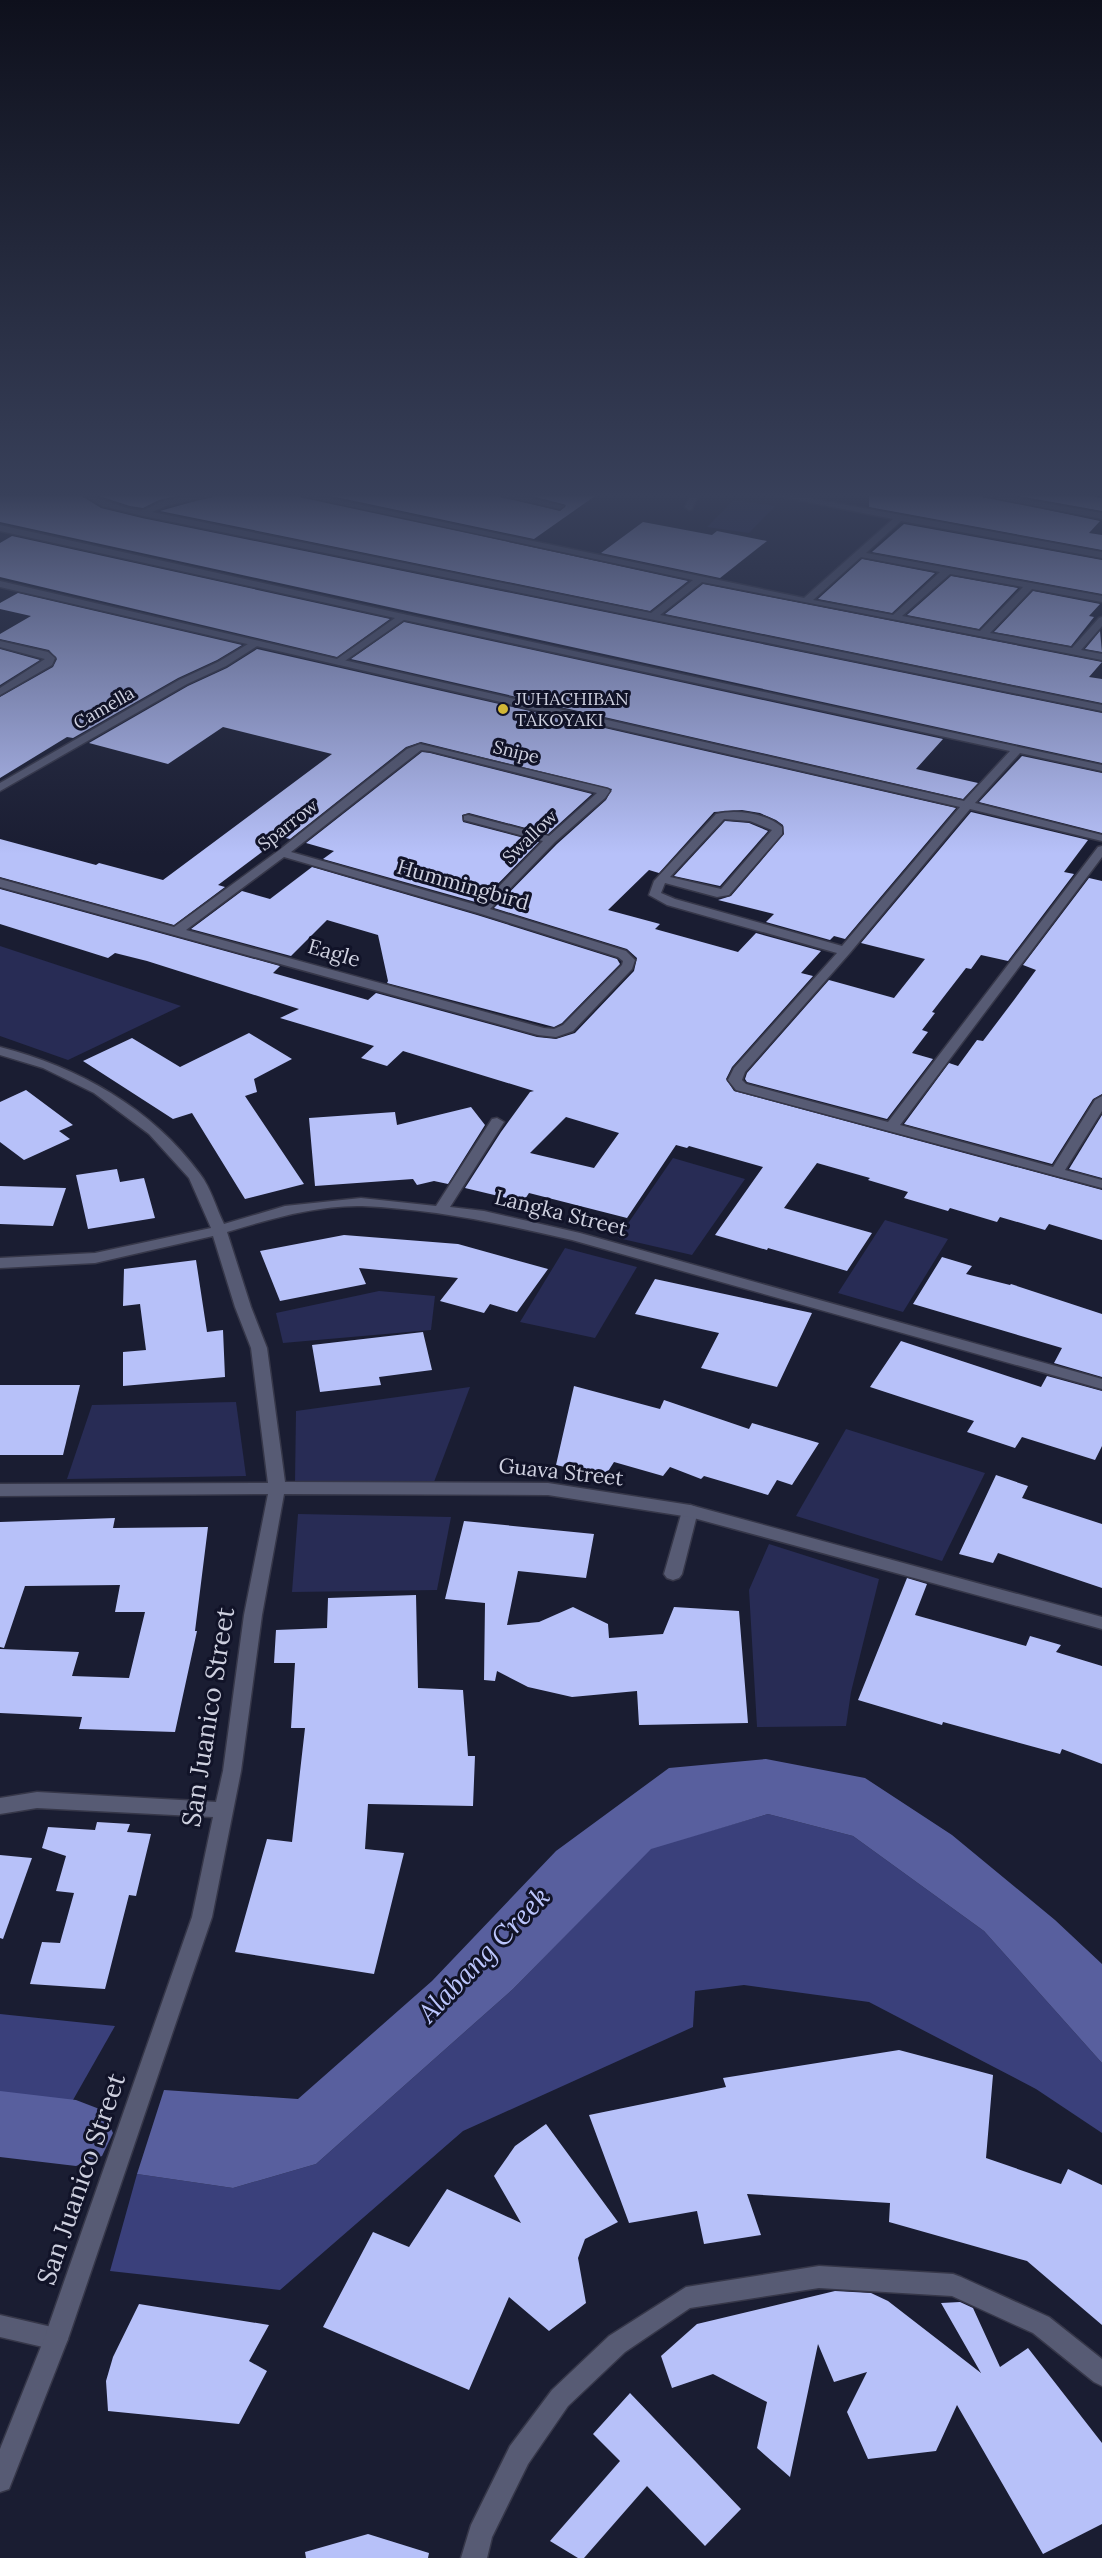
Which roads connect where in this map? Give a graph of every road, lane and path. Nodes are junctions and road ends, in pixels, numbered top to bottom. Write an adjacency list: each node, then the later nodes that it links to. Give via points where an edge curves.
1 (137, 615): 11 (street)
2 (396, 615): 6 (street)
3 (644, 615): 7 (street)
4 (887, 615): 8 (street)
5 (1001, 615): 10 (street)
6 (403, 617): 15 (street); 19 (street)
7 (652, 617): 17 (street)
8 (896, 617): 10 (street)
9 (1102, 620): 13 (street)
10 (982, 635): 13 (street)
11 (257, 643): 15 (street); 21 (street, Camella)
12 (0, 644): 16 (street, via 50,658 48,663)
13 (1075, 651): 14 (street)
14 (1102, 657)
15 (339, 662): 23 (street)
16 (0, 692)
17 (1102, 708)
18 (420, 747): 22 (street, Snipe); 28 (street, Sparrow)
19 (1018, 749): 20 (street); 23 (street)
20 (1102, 768)
21 (0, 788)
22 (604, 791): 26 (street, Swallow)
23 (967, 805): 25 (street); 33 (street)
24 (468, 818): 26 (street)
25 (1102, 838)
26 (550, 840): 31 (street, Swallow)
27 (1102, 849): 38 (street)
28 (282, 853): 31 (street, Hummingbird); 32 (street, Sparrow)
29 (663, 879): 29 (street, via 720,816 739,816 777,826 776,834 724,892); 33 (street, via 655,895 665,900)
30 (0, 883): 32 (street, Eagle)
31 (482, 910): 34 (street, Hummingbird, via 622,954)
32 (178, 930): 34 (street, Eagle, via 556,1033 568,1028 628,966)
33 (845, 951): 38 (street, via 735,1080 741,1087)
34 (629, 960)
35 (0, 1052): 42 (street, San Juanico Street, via 48,1065 99,1090 154,1131 195,1177)
36 (1102, 1100): 39 (street)
37 (497, 1122): 41 (street)
38 (892, 1126): 39 (street)
39 (1058, 1172): 40 (street)
40 (1102, 1184)
41 (440, 1210): 42 (street, Langka Street, via 362,1202 285,1210); 44 (street, Langka Street, via 484,1215 575,1236)
42 (219, 1230): 43 (street, Langka Street, via 95,1258); 45 (street, San Juanico Street, via 259,1348)
43 (0, 1263)
44 (1102, 1384)
45 (277, 1488): 46 (street, Guava Street); 47 (street, Guava Street, via 548,1489); 51 (street, San Juanico Street)
46 (0, 1490)
47 (690, 1511): 48 (street); 49 (street, Guava Street)
48 (672, 1574)
49 (1102, 1623)
50 (0, 1806): 51 (street, via 37,1800)
51 (223, 1810): 53 (street, San Juanico Street, via 202,1917)
52 (0, 2326): 53 (street)
53 (56, 2338): 55 (street, San Juanico Street)
54 (1102, 2374): 56 (street, via 1041,2325 953,2285 819,2277 686,2298 617,2344 560,2398 519,2455 480,2534)
55 (0, 2480)
56 (474, 2558)

